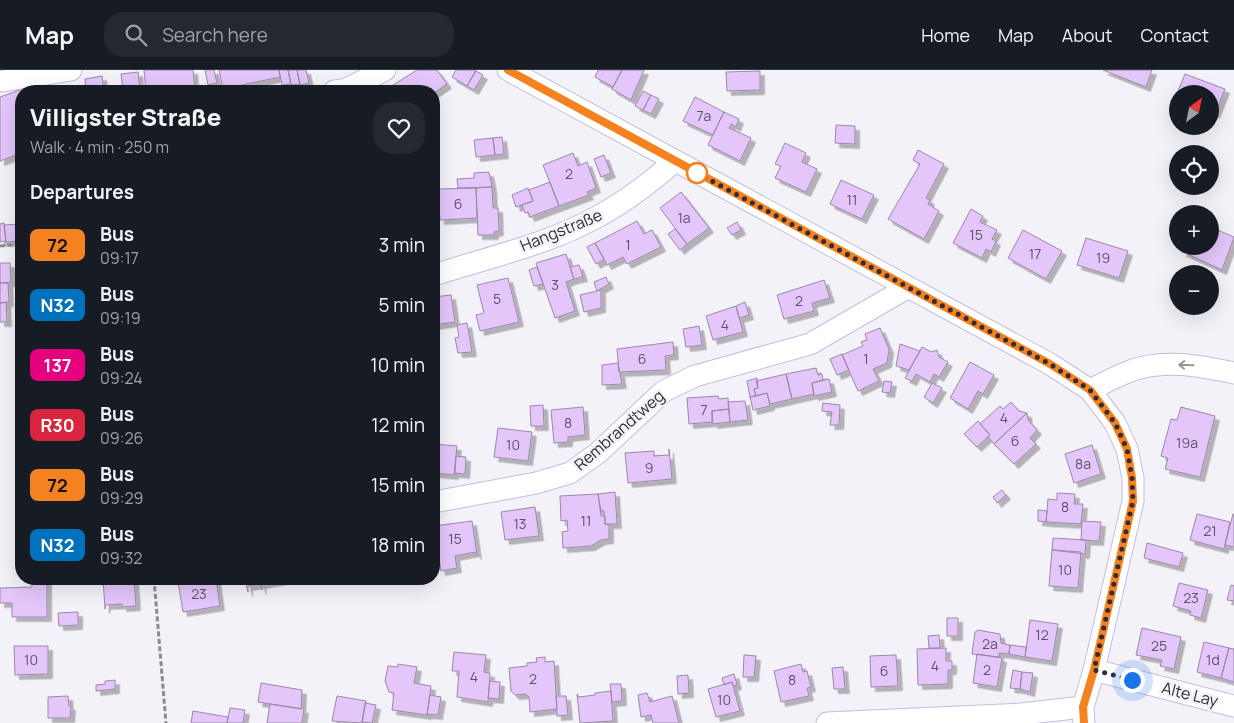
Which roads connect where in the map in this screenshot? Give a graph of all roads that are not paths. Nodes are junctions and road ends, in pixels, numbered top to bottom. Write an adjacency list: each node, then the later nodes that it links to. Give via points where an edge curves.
1 (71, 70): 4 (street)
2 (385, 70): 5 (street)
3 (508, 70): 6 (street)
4 (3, 80)
5 (354, 85)
6 (675, 161): 7 (street, Hangstraße, via 644,188 596,218); 8 (street)
7 (440, 273)
8 (906, 288): 10 (street, via 1050,364); 11 (street, Rembrandtweg, via 810,344 695,376 664,391 598,453 570,473 536,483)
9 (1234, 373): 10 (street, one-way to 10, via 1199,366 1161,364 1129,371)
10 (1090, 390): 12 (street, via 1115,423 1127,449 1133,501)
11 (440, 501)
12 (1094, 670): 13 (street, Alte Lay); 14 (street)
13 (1228, 711)
14 (1084, 715): 15 (street, via 1021,714)
15 (827, 723)

